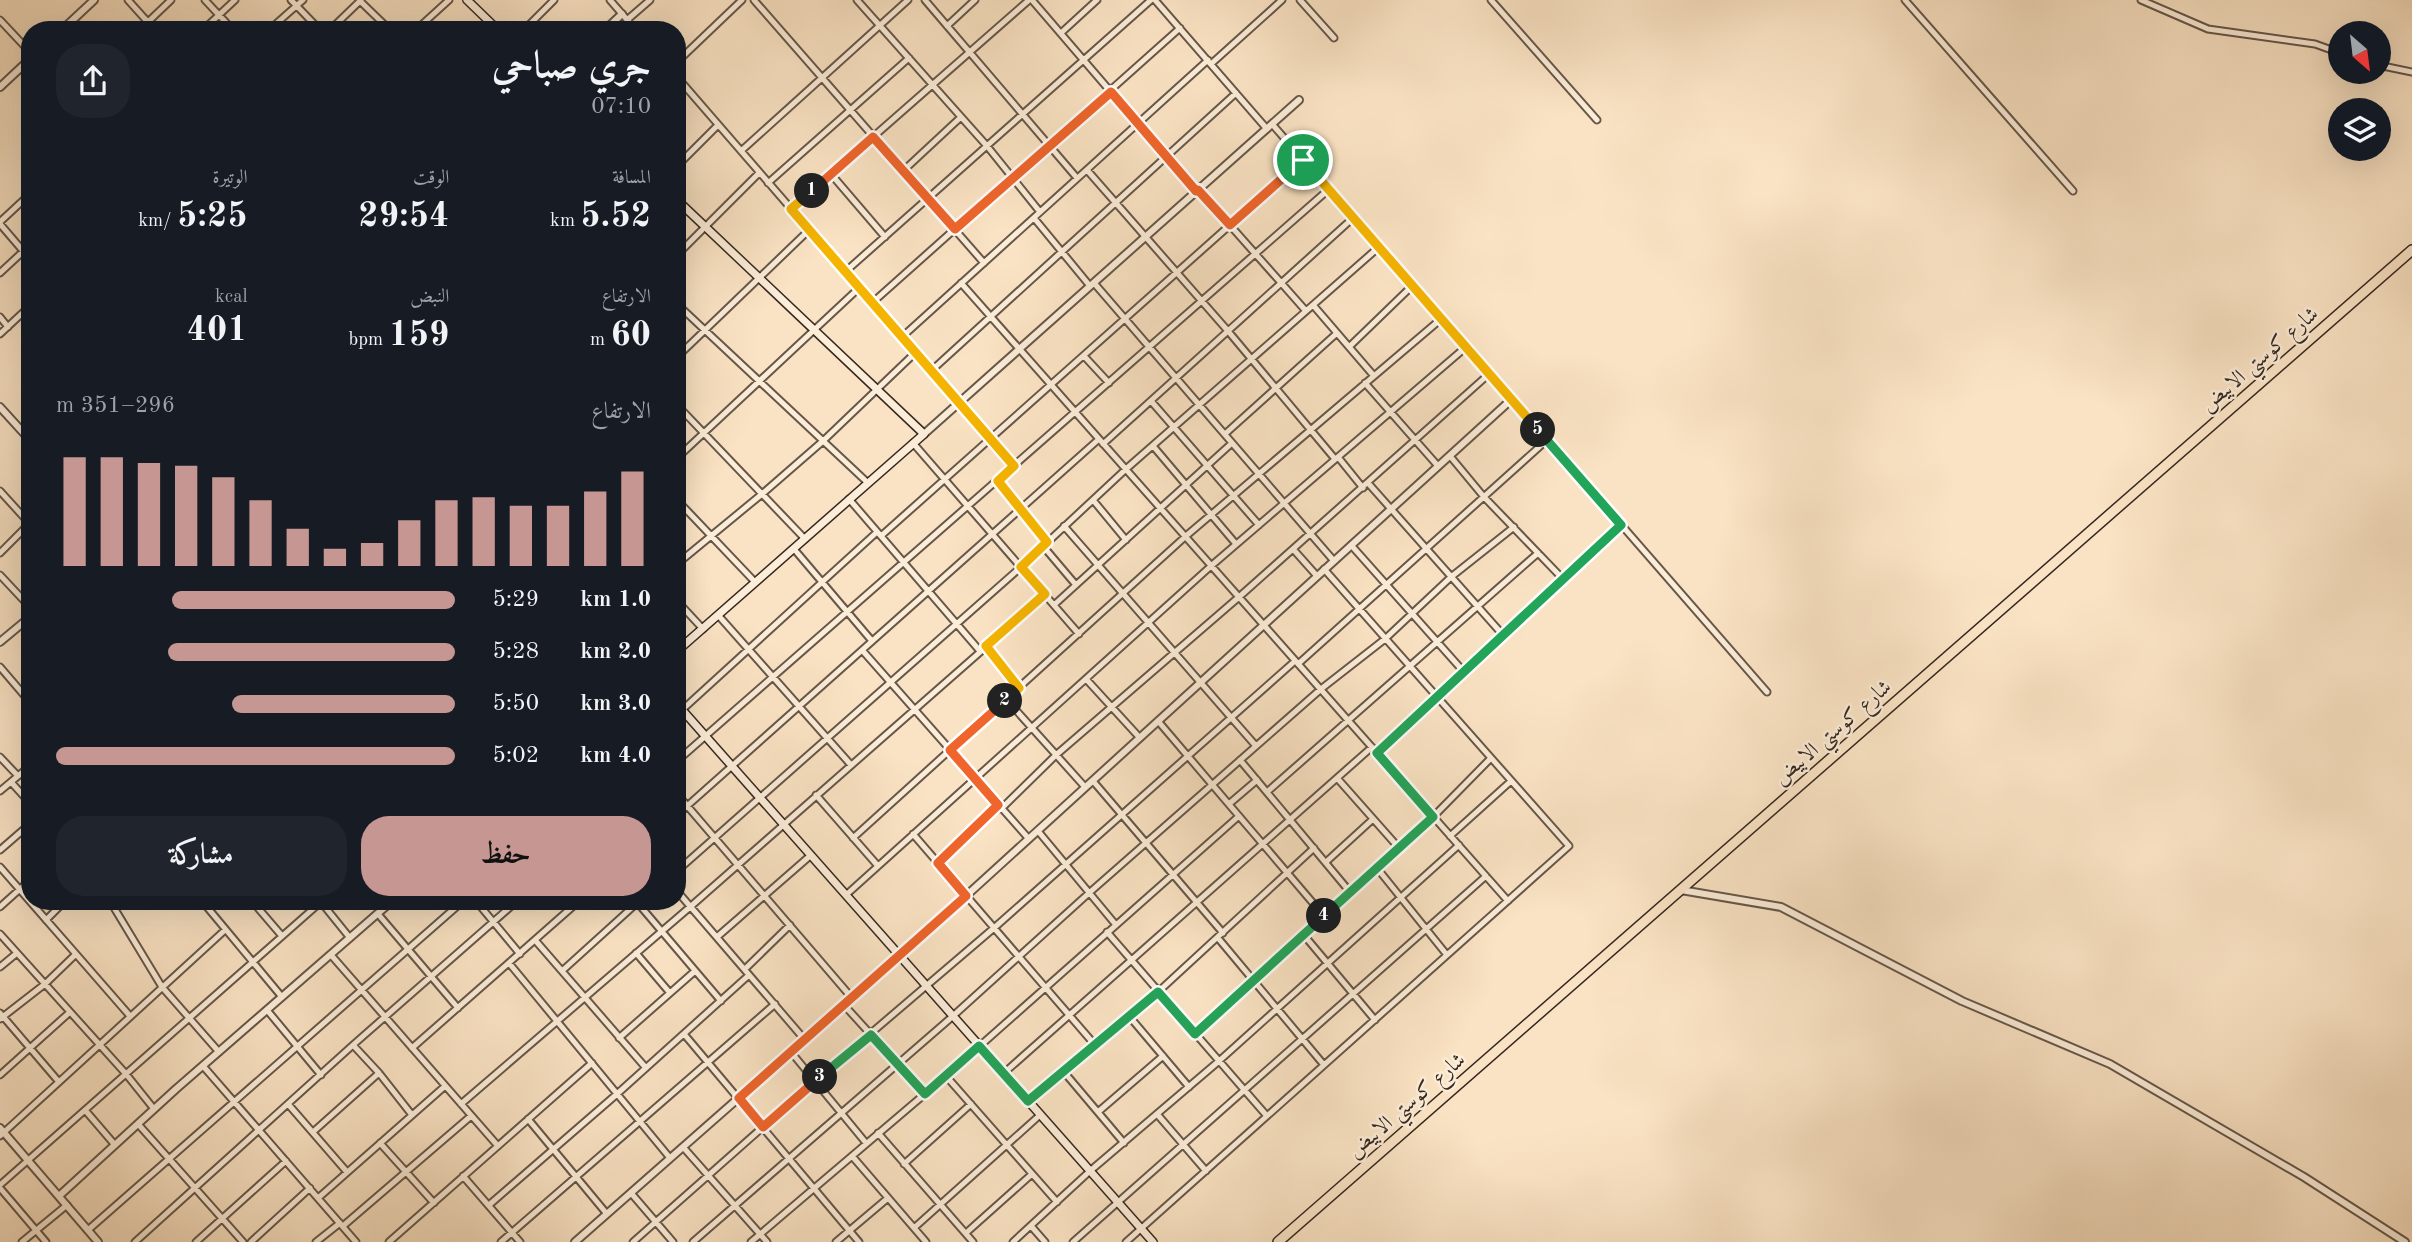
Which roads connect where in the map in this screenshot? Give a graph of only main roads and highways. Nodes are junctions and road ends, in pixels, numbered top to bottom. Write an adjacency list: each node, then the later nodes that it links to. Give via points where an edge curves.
1 (467, 0): 2 (main road)
2 (489, 21)
3 (686, 208): 5 (main road, via 924,434)
4 (2412, 250): 8 (highway, شارع كوستي الابيض)
5 (686, 643)
6 (686, 714): 7 (main road)
7 (1153, 1242)
8 (1278, 1242)

